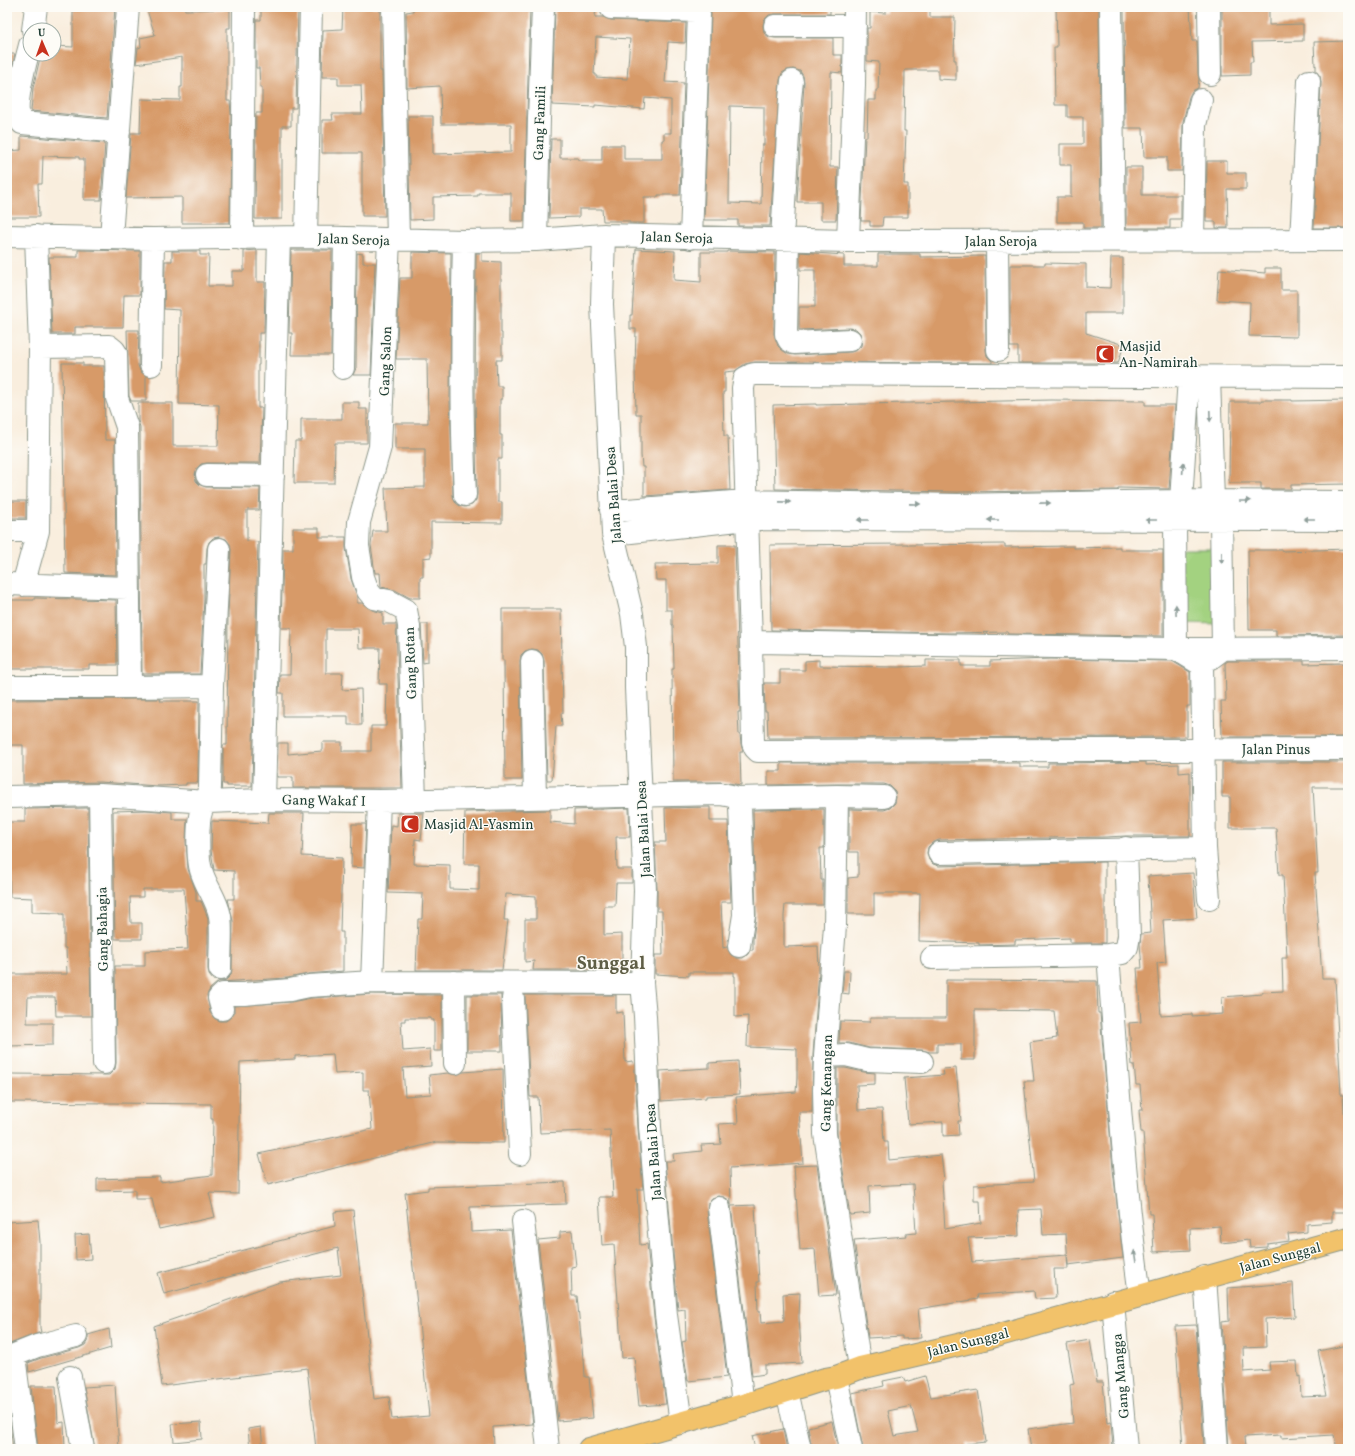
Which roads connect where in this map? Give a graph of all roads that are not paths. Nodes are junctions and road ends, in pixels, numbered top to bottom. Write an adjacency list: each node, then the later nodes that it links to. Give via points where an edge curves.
1 (36, 7): 12 (street)
2 (128, 7): 19 (street)
3 (244, 7): 29 (street)
4 (311, 7): 24 (street)
5 (393, 7): 30 (street, Gang Salon)
6 (543, 7): 32 (street, Gang Famili)
7 (1112, 7): 33 (street)
8 (1209, 7): 15 (street)
9 (611, 8): 10 (street)
10 (664, 8): 27 (street, via 695,11 699,15)
11 (855, 17): 13 (street); 38 (street)
12 (34, 22)
13 (774, 26)
14 (26, 62): 19 (street, via 19,92 18,114 22,124)
15 (1210, 74)
16 (792, 81): 31 (street)
17 (1309, 81): 35 (street)
18 (1201, 100): 34 (street, via 1195,125)
19 (119, 132): 23 (street)
20 (604, 235): 27 (street, Jalan Seroja); 32 (street, Jalan Seroja); 52 (street, Jalan Balai Desa, via 602,304)
21 (7, 236): 22 (street, Jalan Seroja)
22 (36, 236): 23 (street, Jalan Seroja); 41 (street)
23 (111, 237): 28 (street, Jalan Seroja)
24 (306, 237): 25 (street, Jalan Seroja); 26 (street, Jalan Seroja)
25 (279, 238): 29 (street, Jalan Seroja); 48 (street)
26 (345, 238): 30 (street, Jalan Seroja); 44 (street)
27 (691, 238): 31 (street, Jalan Seroja)
28 (153, 239): 29 (street, Jalan Seroja); 43 (street)
29 (242, 239)
30 (394, 239): 37 (street, Jalan Seroja); 49 (street, Gang Salon, via 380,447)
31 (785, 239): 38 (street, Jalan Seroja); 40 (street, via 787,338 794,343)
32 (536, 240): 37 (street, Jalan Seroja)
33 (1114, 240): 34 (street, Jalan Seroja); 39 (street, Jalan Seroja)
34 (1193, 240): 35 (street, Jalan Seroja)
35 (1301, 240): 36 (street, Jalan Seroja)
36 (1348, 240)
37 (464, 241): 50 (street, via 462,331)
38 (848, 241): 39 (street, Jalan Seroja)
39 (997, 241): 42 (street)
40 (850, 340)
41 (40, 347): 58 (street); 62 (street, via 109,346 114,350 118,398 127,427)
42 (998, 350)
43 (151, 365)
44 (343, 368)
45 (1199, 377): 46 (street); 53 (street, Jalan Pinus, via 751,374 744,378 743,388); 54 (street, one-way to 45); 55 (street, one-way to 55)
46 (1348, 377)
47 (207, 475): 48 (street)
48 (273, 476): 81 (street)
49 (372, 481): 82 (street, Gang Rotan, via 359,522 359,558 365,586 371,595 399,606 406,610 407,614)
50 (465, 495)
51 (1348, 502): 55 (street, one-way to 51)
52 (611, 510): 53 (street); 59 (street, Jalan Balai Desa)
53 (747, 510): 54 (street); 59 (street); 63 (street, Jalan Pinus)
54 (1178, 510): 55 (street); 65 (street, one-way to 54)
55 (1217, 510): 56 (street, one-way to 55); 66 (street, one-way to 66)
56 (1348, 520)
57 (7, 531): 58 (street)
58 (38, 531): 61 (street)
59 (613, 534): 75 (street, Jalan Balai Desa, via 632,614 636,647)
60 (219, 549): 69 (street)
61 (15, 585): 62 (street)
62 (128, 588): 71 (street)
63 (751, 642): 65 (street); 72 (street, Jalan Pinus, via 753,743 755,748 762,752)
64 (1348, 648): 66 (street)
65 (1176, 649): 66 (street); 68 (street)
66 (1223, 649): 68 (street)
67 (532, 661): 79 (street)
68 (1202, 665): 72 (street)
69 (212, 686): 71 (street); 84 (street)
70 (7, 687): 71 (street)
71 (130, 687)
72 (1204, 749): 73 (street, Jalan Pinus); 86 (street)
73 (1348, 750)
74 (100, 795): 77 (street, Gang Wakaf I); 84 (street, Gang Wakaf I); 100 (street, Gang Bahagia)
75 (641, 795): 79 (street, Gang Wakaf I); 80 (street, Gang Wakaf I, via 721,794); 95 (street, Jalan Balai Desa, via 645,890)
76 (837, 796): 78 (street, Gang Wakaf I); 80 (street, Gang Wakaf I); 98 (street, Gang Kenangan, via 835,926)
77 (7, 797)
78 (884, 797)
79 (535, 798): 82 (street, Gang Wakaf I)
80 (736, 798): 89 (street, via 740,806 744,899)
81 (264, 800): 83 (street, Gang Wakaf I); 84 (street, Gang Wakaf I)
82 (415, 800): 83 (street, Gang Wakaf I)
83 (379, 801): 93 (street)
84 (208, 802): 92 (street, via 204,804 200,816 198,860 220,916)
85 (1126, 848): 86 (street); 87 (street); 90 (street, via 1130,936 1127,947)
86 (1204, 848): 88 (street)
87 (939, 853)
88 (1209, 899)
89 (739, 946)
90 (1115, 954): 91 (street); 107 (street, via 1127,1105 1134,1249)
91 (932, 958)
92 (220, 969)
93 (372, 982): 94 (street); 97 (street, via 223,994 219,998)
94 (454, 982): 95 (street); 101 (street)
95 (642, 983): 116 (street, Jalan Balai Desa, via 650,1127 665,1307)
96 (513, 998): 102 (street)
97 (222, 1009)
98 (825, 1056): 99 (street, via 846,1055 867,1060); 111 (street, Gang Kenangan, via 825,1134)
99 (922, 1062)
100 (104, 1063)
101 (455, 1063)
102 (520, 1154)
103 (719, 1208): 115 (street)
104 (523, 1221): 119 (street)
105 (1348, 1238): 106 (main road, Jalan Sunggal)
106 (1205, 1277): 107 (main road, Jalan Sunggal); 124 (street)
107 (1148, 1293): 108 (main road, Jalan Sunggal)
108 (1113, 1302): 111 (main road, Jalan Sunggal, via 992,1337); 123 (street, Gang Mangga)
109 (76, 1336): 110 (street, via 37,1346)
110 (10, 1357): 117 (street)
111 (860, 1368): 113 (main road, Jalan Sunggal)
112 (70, 1377): 118 (street)
113 (836, 1377): 114 (main road, Jalan Sunggal); 122 (street)
114 (787, 1390): 115 (main road, Jalan Sunggal); 121 (street)
115 (743, 1405): 116 (main road, Jalan Sunggal)
116 (682, 1423): 120 (main road, Jalan Sunggal)
117 (26, 1449)
118 (83, 1449)
119 (548, 1449)
120 (589, 1449)
121 (800, 1449)
122 (851, 1449)
123 (1126, 1449)
124 (1217, 1449)

